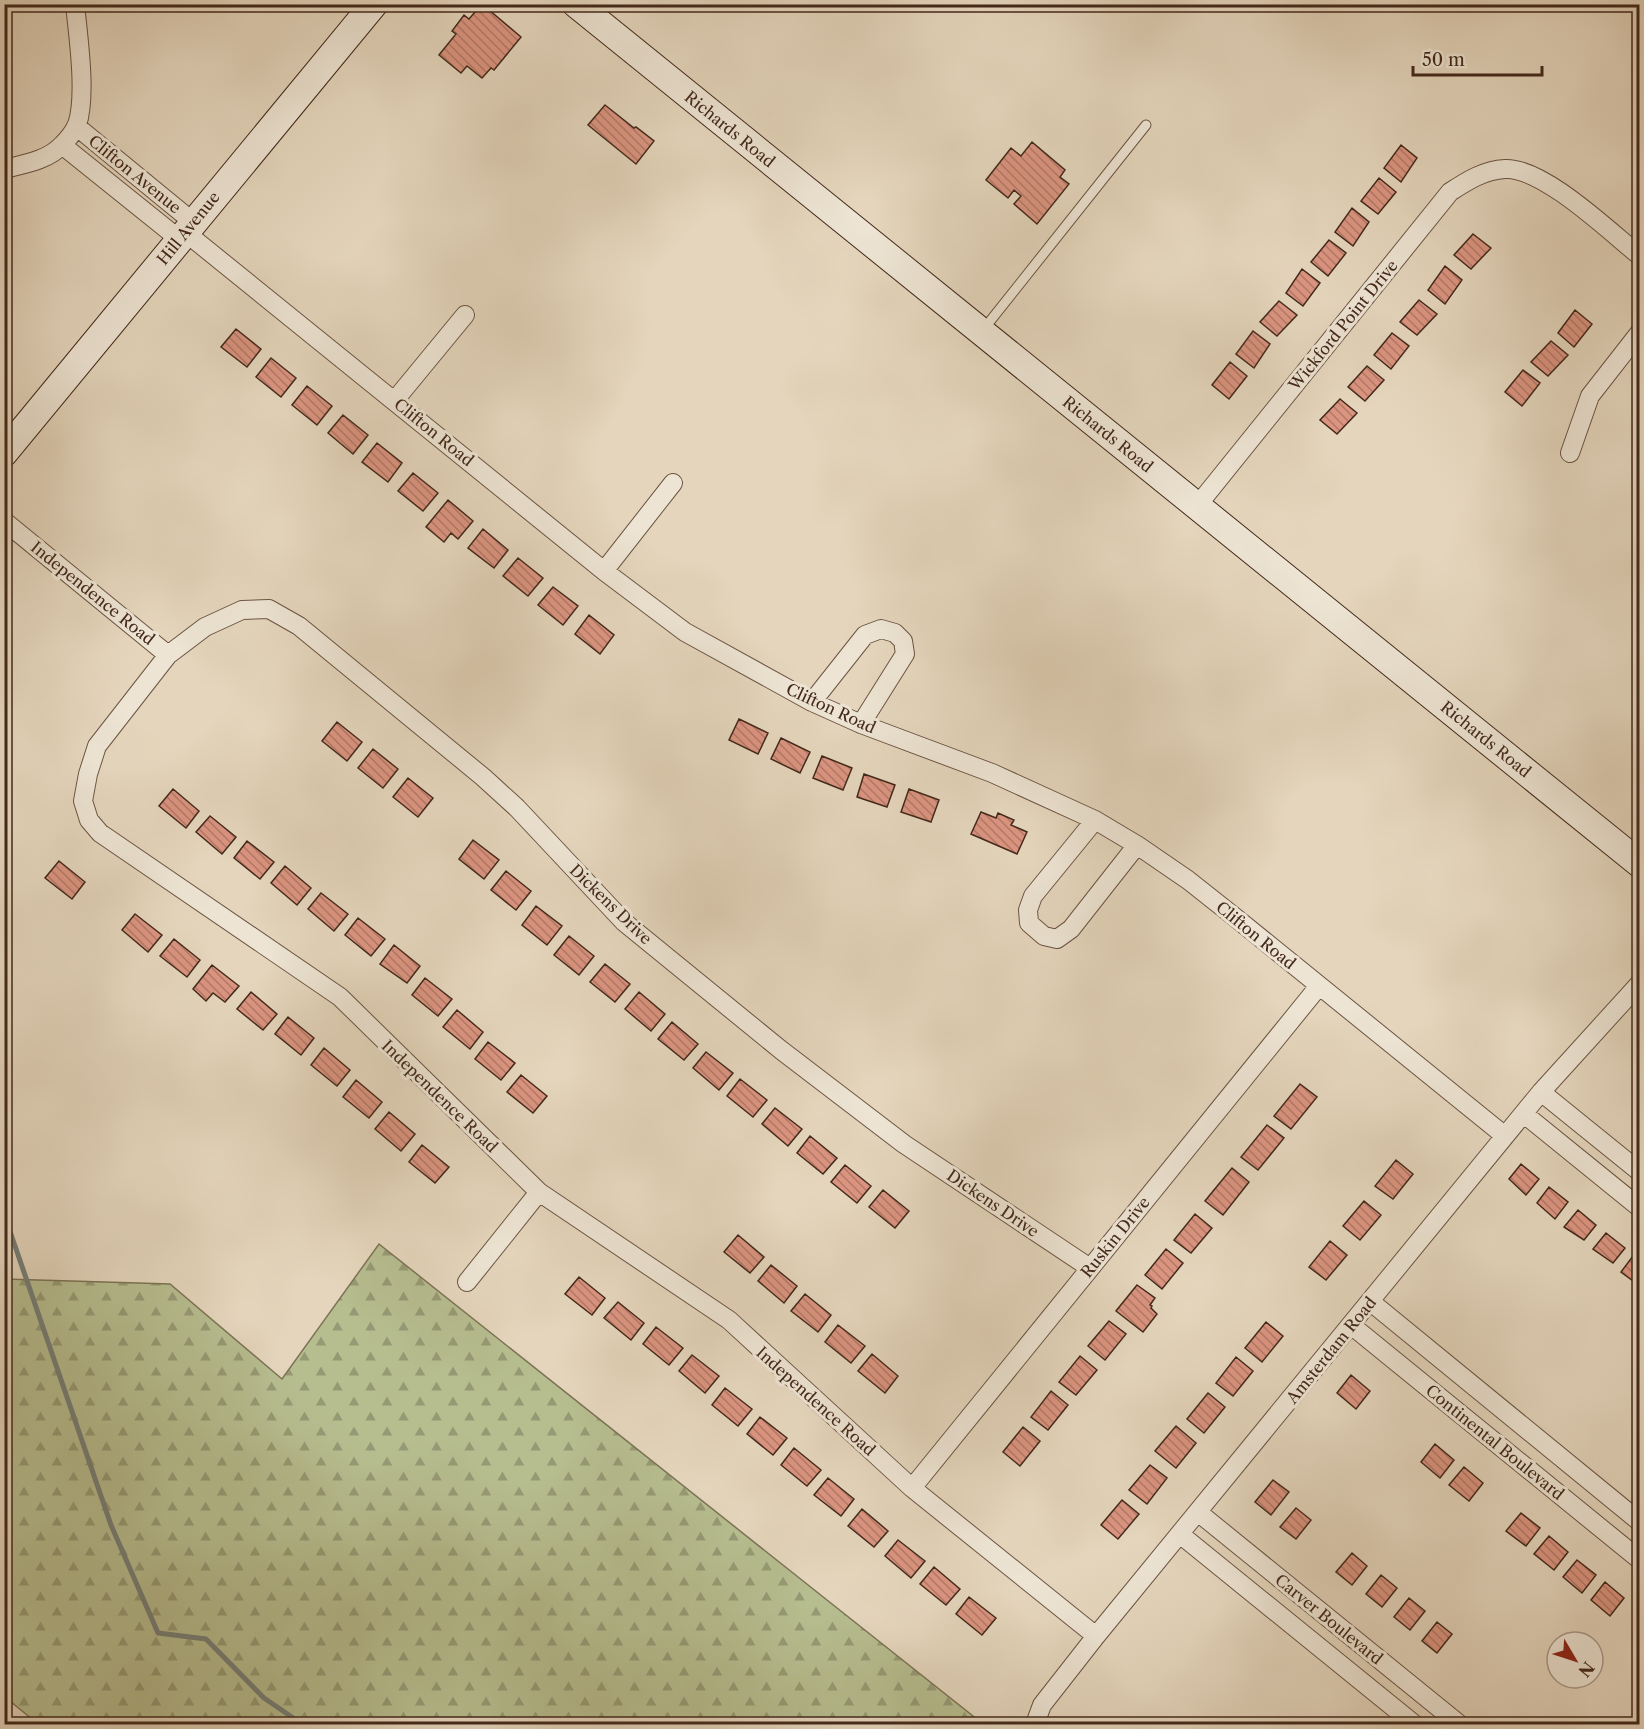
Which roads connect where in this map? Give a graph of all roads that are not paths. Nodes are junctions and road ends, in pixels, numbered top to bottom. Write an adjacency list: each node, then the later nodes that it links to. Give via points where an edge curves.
1 (75, 4): 5 (street, via 81,72)
2 (374, 4): 8 (street, Hill Avenue)
3 (576, 4): 11 (street, Richards Road)
4 (1146, 125): 11 (lane)
5 (76, 126): 6 (street); 8 (street, Clifton Avenue)
6 (62, 145): 7 (street, via 35,162); 8 (street, Clifton Avenue)
7 (4, 169)
8 (186, 231): 13 (street, Clifton Road); 14 (street, Hill Avenue)
9 (1640, 256): 17 (street, Wickford Point Drive, via 1569,197 1530,175 1506,169 1476,175 1450,192)
10 (465, 315): 13 (street)
11 (981, 332): 17 (street, Richards Road)
12 (1640, 332): 15 (street, via 1590,396)
13 (394, 400): 19 (street, Clifton Road)
14 (4, 453)
15 (1570, 453)
16 (674, 483): 19 (street)
17 (1197, 506): 25 (street, Richards Road)
18 (4, 521): 20 (street, Independence Road)
19 (604, 571): 21 (street, Clifton Road, via 685,632)
20 (168, 655): 32 (street, Independence Road, via 97,746 83,801 89,820 100,833 340,997); 34 (street, Dickens Drive, via 205,627 242,610 269,609 299,626 483,777 624,922 904,1144)
21 (812, 702): 22 (street, Clifton Road); 22 (street, via 865,635 880,629 895,633 903,641 905,654)
22 (861, 724): 23 (street, Clifton Road, via 992,773)
23 (1095, 820): 24 (street, Clifton Road); 24 (street, via 1033,896 1029,923 1044,936 1057,939 1071,929)
24 (1137, 845): 27 (street, Clifton Road, via 1188,880)
25 (1640, 864)
26 (1640, 983): 28 (street, Amsterdam Road)
27 (1319, 986): 30 (street, Clifton Road); 34 (street, Ruskin Drive)
28 (1541, 1092): 29 (street, Amsterdam Road); 31 (street)
29 (1524, 1114): 30 (street, Amsterdam Road); 33 (street)
30 (1505, 1136): 36 (street, Amsterdam Road)
31 (1640, 1172)
32 (539, 1192): 35 (street); 38 (street, Independence Road, via 729,1320)
33 (1640, 1208)
34 (1089, 1268): 38 (street, Ruskin Drive)
35 (467, 1282)
36 (1371, 1302): 37 (street, Amsterdam Road); 40 (street, Continental Boulevard)
37 (1352, 1324): 39 (street, Amsterdam Road); 42 (street, Continental Boulevard)
38 (912, 1488): 43 (street, Independence Road)
39 (1199, 1513): 41 (street, Amsterdam Road); 46 (street, Carver Boulevard)
40 (1640, 1522)
41 (1181, 1536): 43 (street, Amsterdam Road); 45 (street, Carver Boulevard)
42 (1640, 1560)
43 (1096, 1636): 44 (street, Amsterdam Road, via 1042,1705)
44 (1035, 1725)
45 (1414, 1725)
46 (1459, 1725)

